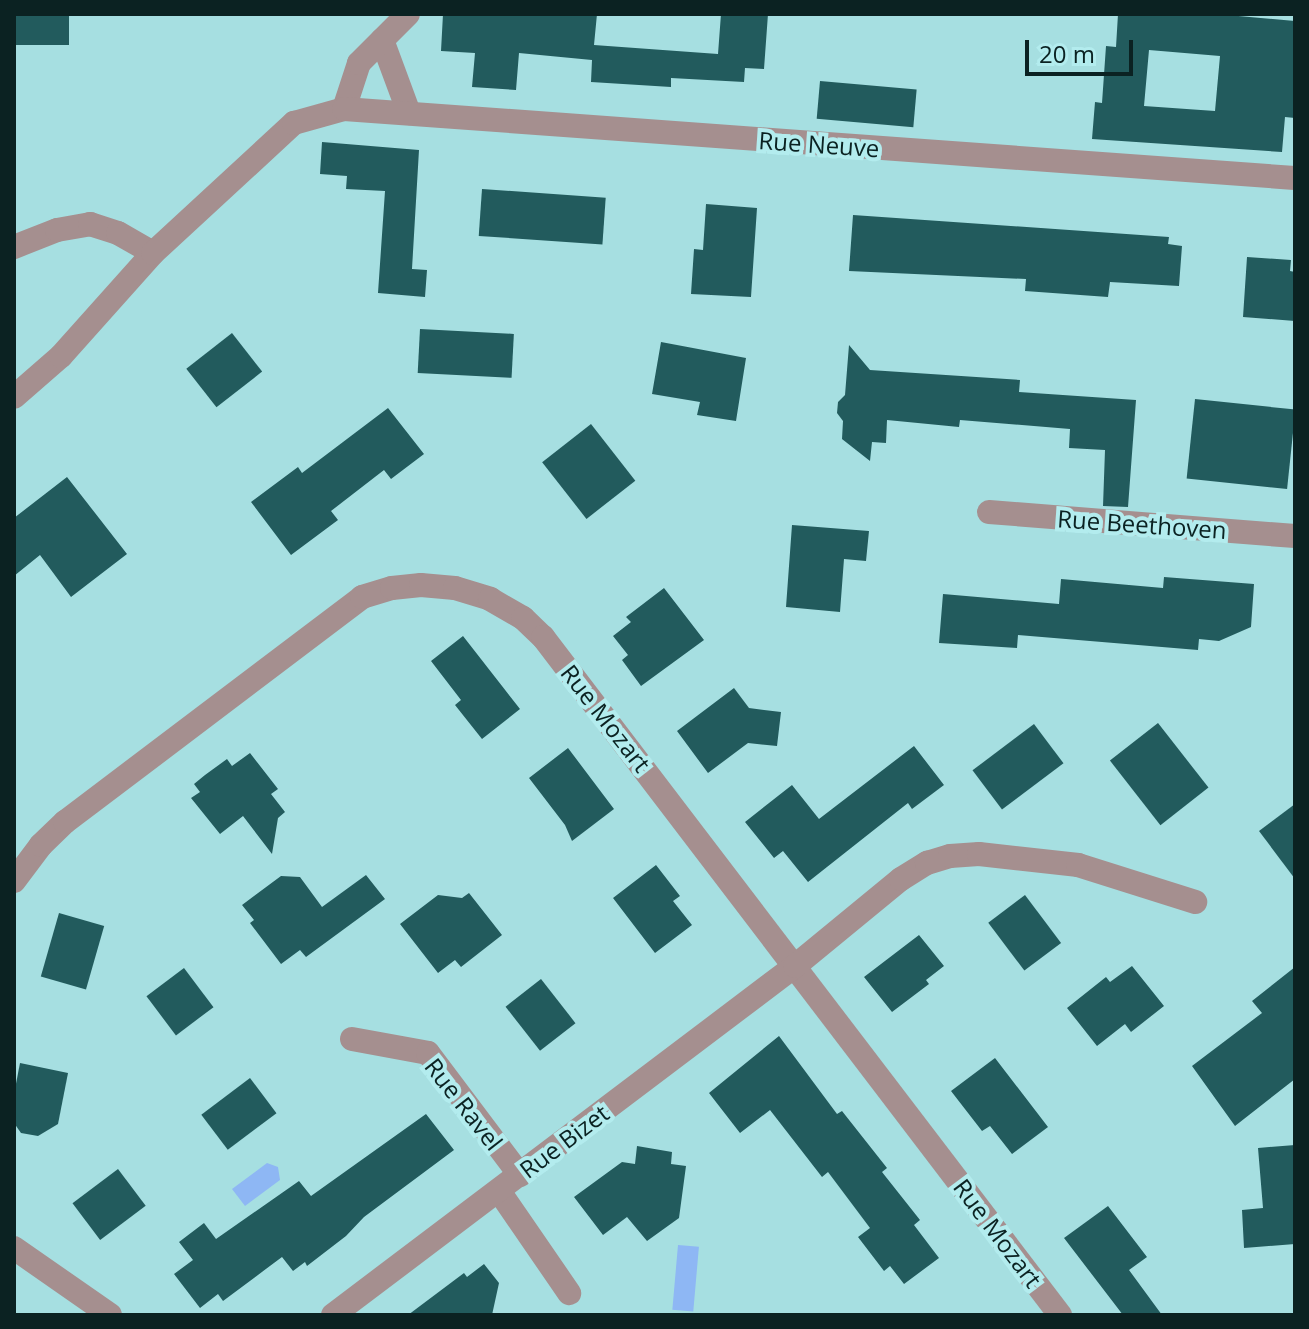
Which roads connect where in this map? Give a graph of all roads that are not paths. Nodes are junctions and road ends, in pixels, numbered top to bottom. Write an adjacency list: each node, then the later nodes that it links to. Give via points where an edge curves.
1 (408, 14): 2 (street)
2 (382, 40): 3 (street, via 359,63); 4 (street)
3 (344, 109): 4 (street, Rue Neuve); 7 (street, Rue Neuve, via 294,123)
4 (409, 113): 5 (street, Rue Neuve)
5 (1295, 178)
6 (14, 247): 7 (street, via 90,224)
7 (153, 253): 8 (street, Rue Neuve, via 61,356)
8 (14, 397)
9 (989, 512): 10 (street, Rue Beethoven)
10 (1295, 536)
11 (14, 881): 13 (street, Rue Mozart, via 65,822 342,610 392,588 455,588 490,599 543,637)
12 (1195, 902): 13 (street, Rue Bizet, via 1078,865 979,854 950,856 901,879)
13 (795, 966): 15 (street, Rue Bizet); 21 (street, Rue Mozart)
14 (352, 1039): 15 (street, Rue Ravel, via 428,1053)
15 (520, 1175): 16 (street, Rue Bizet)
16 (499, 1191): 18 (street); 20 (street, Rue Bizet)
17 (14, 1248): 19 (street)
18 (569, 1293)
19 (110, 1315)
20 (333, 1315)
21 (1060, 1315)

